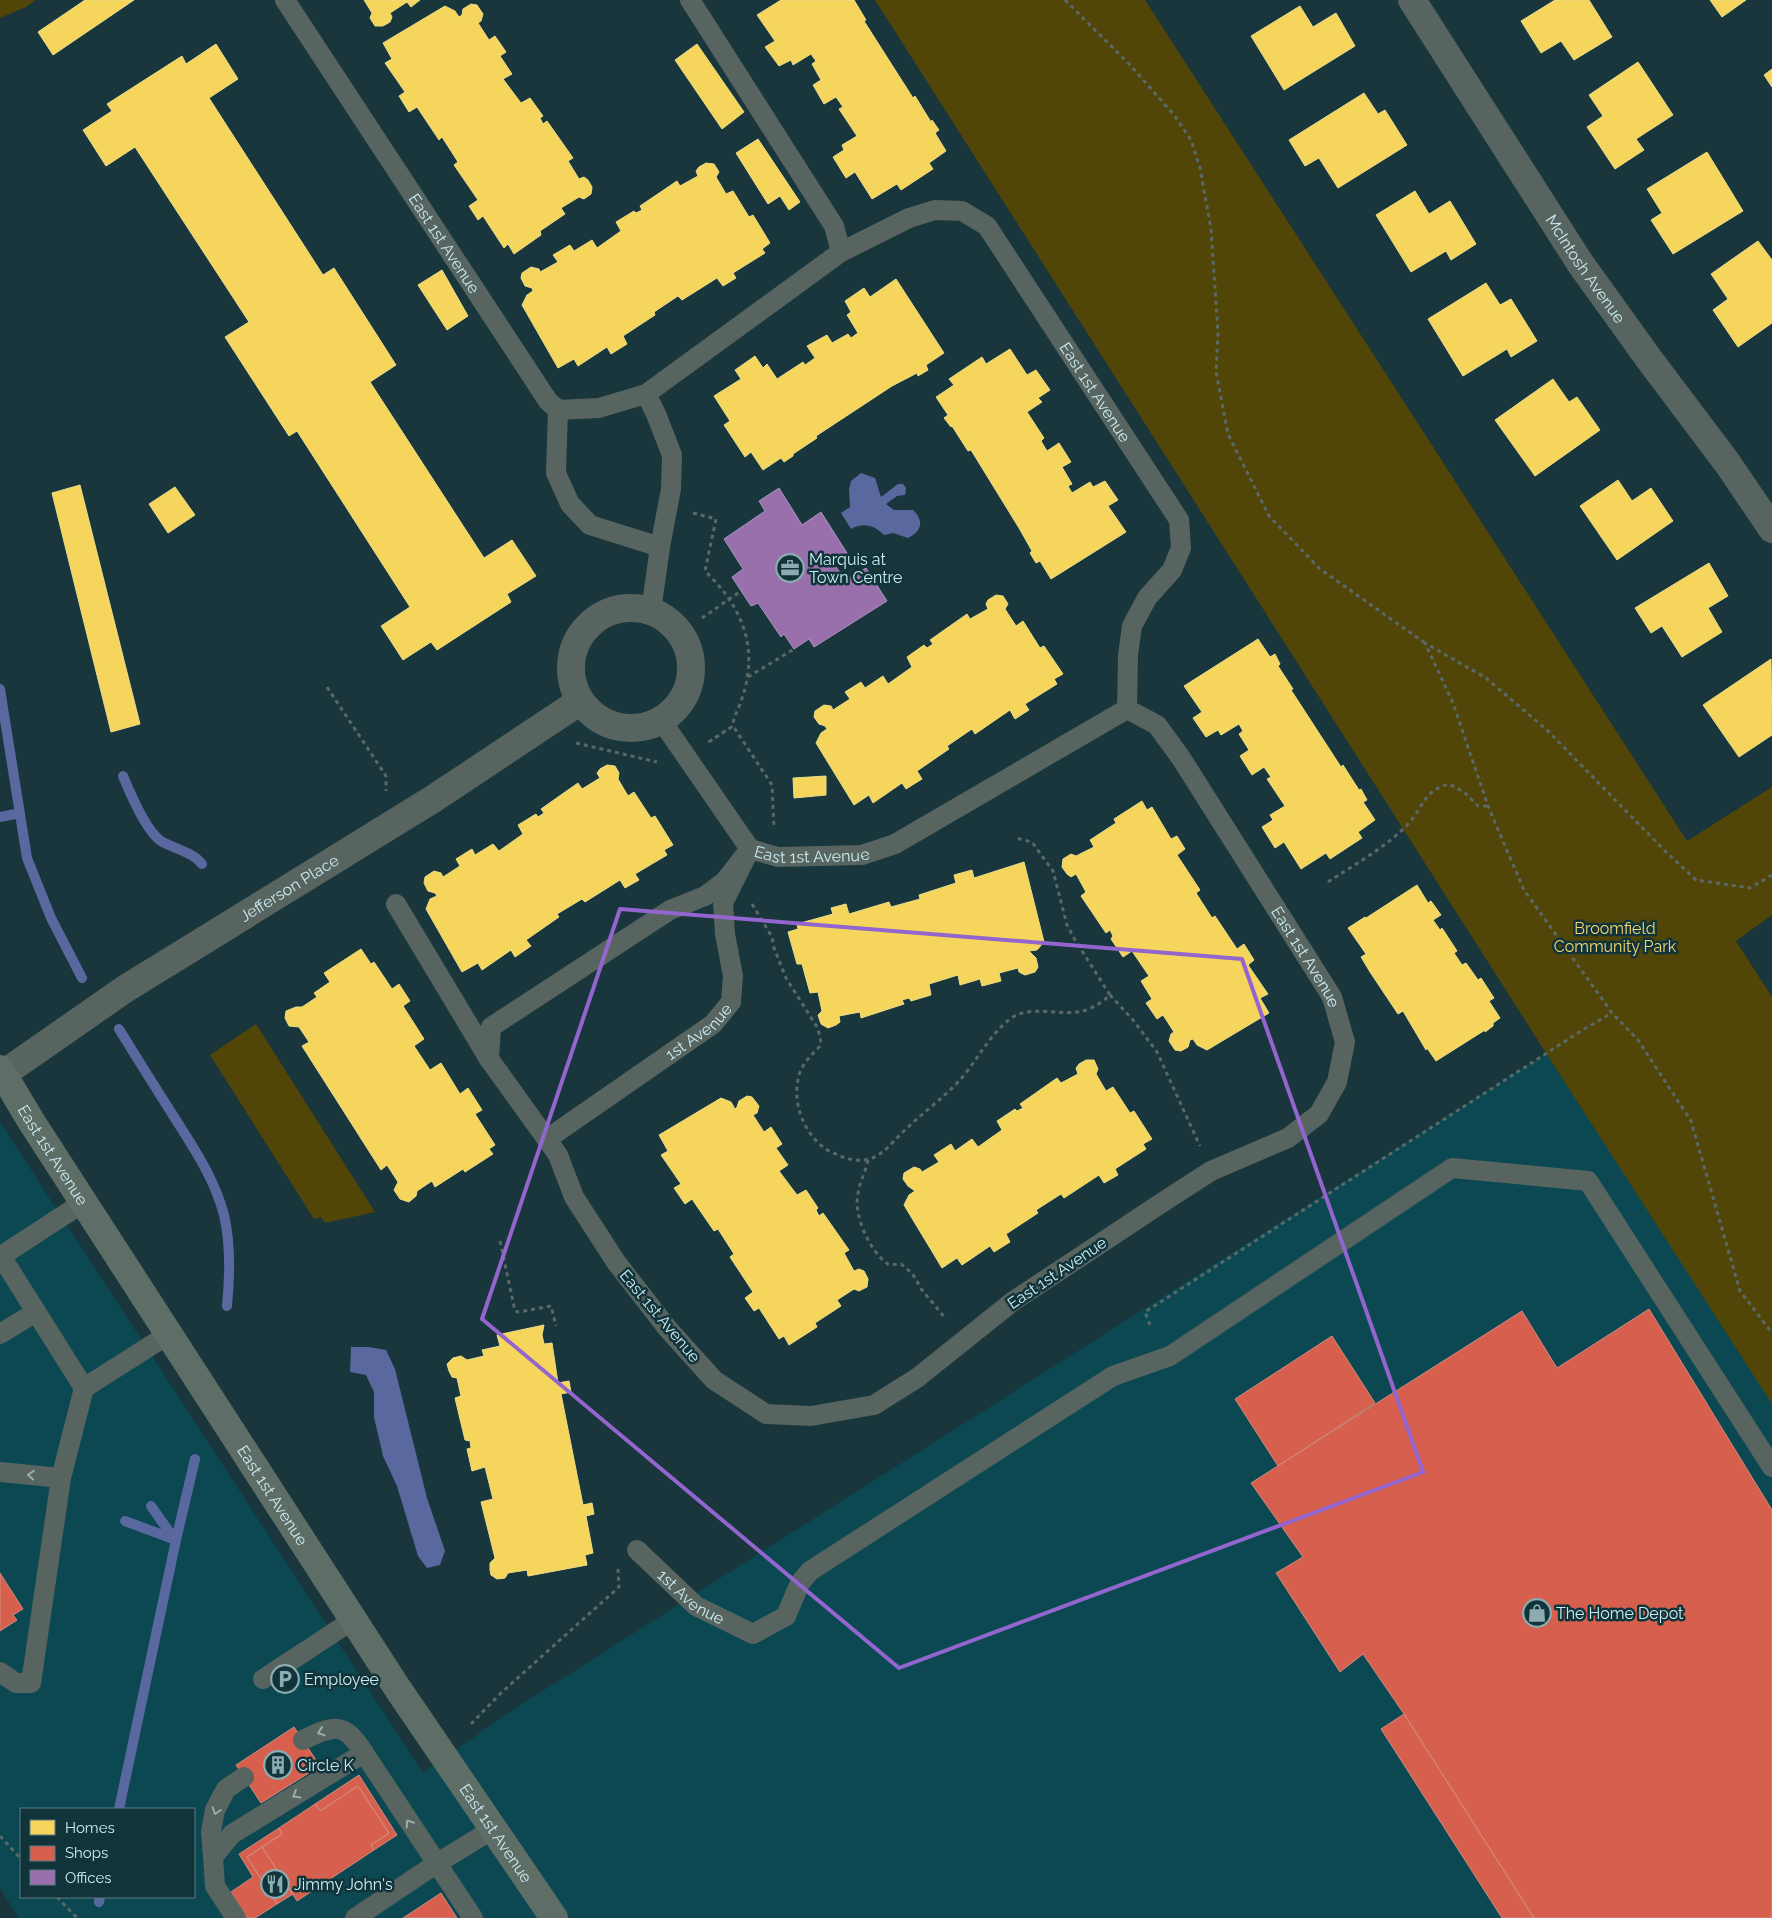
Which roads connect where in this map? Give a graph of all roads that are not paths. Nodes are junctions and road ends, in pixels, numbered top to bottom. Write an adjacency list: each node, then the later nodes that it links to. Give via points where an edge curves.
1 (285, 0): 6 (lane, East 1st Avenue, via 548,401)
2 (690, 0): 4 (lane, via 834,226)
3 (1412, 0): 7 (street, McIntosh Avenue, via 1580,263)
4 (841, 252): 5 (lane, East 1st Avenue); 11 (lane, East 1st Avenue, via 910,218 935,210 962,211 986,226 1179,520 1181,548 1172,570 1147,598 1132,626)
5 (646, 394): 6 (lane, East 1st Avenue, via 600,408); 8 (lane, via 672,454 671,489)
6 (558, 410): 8 (lane, via 556,473 570,504 590,524)
7 (1772, 528)
8 (660, 546): 9 (lane)
9 (651, 611): 10 (street, via 631,607 612,610 594,620 580,634 572,653 570,672); 12 (street, via 668,620 681,634 689,652 691,671 687,690 677,706)
10 (579, 702): 12 (street, via 602,721 622,728 643,727); 16 (street, Jefferson Place, via 433,799 125,989)
11 (1126, 710): 13 (lane, East 1st Avenue, via 896,844 862,855 778,857); 17 (lane, East 1st Avenue, via 1157,724 1332,997 1344,1042 1337,1082 1319,1114 1288,1138 1211,1171 1012,1302 918,1378 874,1406 811,1416 766,1414 714,1380 668,1329 616,1262 574,1197 558,1155)
12 (661, 720): 13 (lane)
13 (750, 849): 15 (lane, East 1st Avenue, via 726,881 705,896 670,910 491,1027); 17 (lane, 1st Avenue, via 723,903 733,976 731,1002 713,1024)
14 (396, 904): 15 (lane, East 1st Avenue)
15 (490, 1059): 17 (lane, East 1st Avenue)
16 (1, 1073): 18 (street, East 1st Avenue)
17 (547, 1139)
18 (84, 1202): 19 (lane); 22 (street, East 1st Avenue)
19 (0, 1255): 20 (lane)
20 (36, 1312): 21 (lane); 23 (lane)
21 (0, 1334)
22 (169, 1334): 23 (lane); 28 (street, East 1st Avenue)
23 (84, 1388): 26 (lane)
24 (1772, 1467): 27 (lane, 1st Avenue, via 1588,1181 1452,1168 1170,1356 1112,1376 810,1571 800,1583 786,1616 753,1634 696,1606)
25 (0, 1472): 26 (lane, one-way to 25)
26 (61, 1478): 29 (lane, via 31,1683 16,1683)
27 (637, 1550)
28 (353, 1620): 30 (lane); 34 (street, East 1st Avenue)
29 (0, 1672)
30 (263, 1678)
31 (303, 1740): 32 (lane, one-way to 31, via 352,1735 340,1728 323,1730)
32 (364, 1753): 35 (lane, one-way to 35, via 232,1834); 36 (lane, one-way to 32)
33 (244, 1777): 35 (lane, one-way to 35, via 226,1789 215,1810 211,1831)
34 (493, 1829): 36 (lane); 40 (street, East 1st Avenue)
35 (214, 1857): 37 (lane, via 215,1886)
36 (436, 1864): 38 (lane); 39 (lane)
37 (236, 1918)
38 (355, 1918)
39 (473, 1918)
40 (554, 1918)

